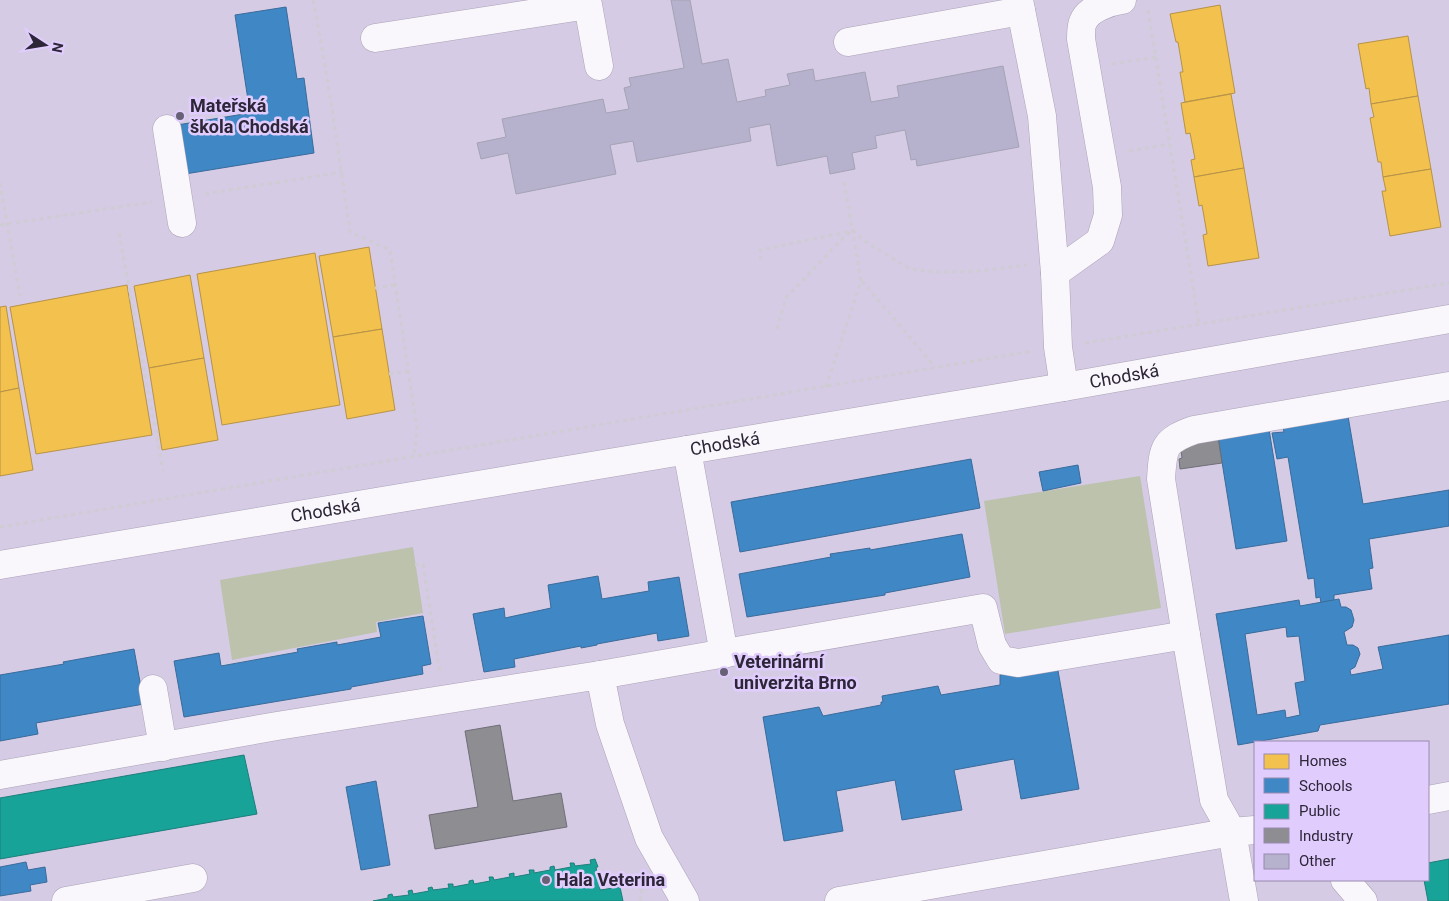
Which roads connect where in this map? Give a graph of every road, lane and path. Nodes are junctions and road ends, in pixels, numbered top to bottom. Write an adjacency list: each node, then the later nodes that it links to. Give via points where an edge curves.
1 (313, 0): 24 (path, via 350,232 390,250)
2 (1122, 0): 9 (street, via 1094,9 1083,22 1081,39)
3 (1020, 6): 6 (street); 21 (street, via 1042,116)
4 (1147, 8): 7 (path)
5 (375, 38): 8 (street, via 588,5)
6 (848, 42)
7 (1156, 57): 9 (path); 11 (path)
8 (599, 66)
9 (1086, 68): 12 (street)
10 (167, 129): 15 (street)
11 (1170, 144): 12 (path); 28 (path)
12 (1102, 155): 21 (street, via 1108,215 1100,241)
13 (844, 181): 18 (path)
14 (0, 183): 16 (path)
15 (182, 223)
16 (7, 224): 17 (path); 26 (path)
17 (0, 225)
18 (853, 230): 20 (path, via 760,250); 21 (path, via 866,242 910,268 937,272 981,271 1032,264); 22 (path); 29 (path, via 786,298)
19 (119, 233): 39 (path)
20 (760, 260)
21 (1055, 274): 30 (street)
22 (861, 281): 31 (path); 35 (path)
23 (1449, 283): 28 (path)
24 (396, 285): 25 (path); 32 (path)
25 (375, 288)
26 (20, 296)
27 (1449, 319): 36 (street, Chodská)
28 (1199, 324): 30 (path)
29 (777, 329)
30 (1058, 347): 31 (path); 36 (street)
31 (935, 367): 35 (path)
32 (408, 371): 33 (path); 38 (path, via 417,429)
33 (389, 374)
34 (1449, 386): 43 (street, via 1194,430 1167,443 1161,479)
35 (826, 387): 38 (path)
36 (1064, 387): 37 (street, Chodská)
37 (687, 450): 41 (street, Chodská); 44 (street)
38 (414, 455): 40 (path)
39 (163, 471)
40 (0, 526)
41 (0, 565)
42 (415, 565): 47 (path, via 422,564)
43 (1186, 635): 44 (street, via 1018,663 1001,660 992,645 983,608); 52 (street, via 1214,800)
44 (724, 654): 45 (street)
45 (600, 675): 47 (street); 57 (street, via 610,724 649,838)
46 (153, 689): 48 (street)
47 (445, 700): 48 (street)
48 (163, 747): 49 (street)
49 (0, 776)
50 (1449, 796): 51 (street)
51 (1429, 800)
52 (1244, 831): 55 (street); 59 (street)
53 (194, 878): 56 (street)
54 (1346, 881): 60 (street)
55 (931, 893): 58 (street)
56 (66, 901)
57 (685, 901)
58 (838, 901)
59 (1244, 901)
60 (1362, 901)

